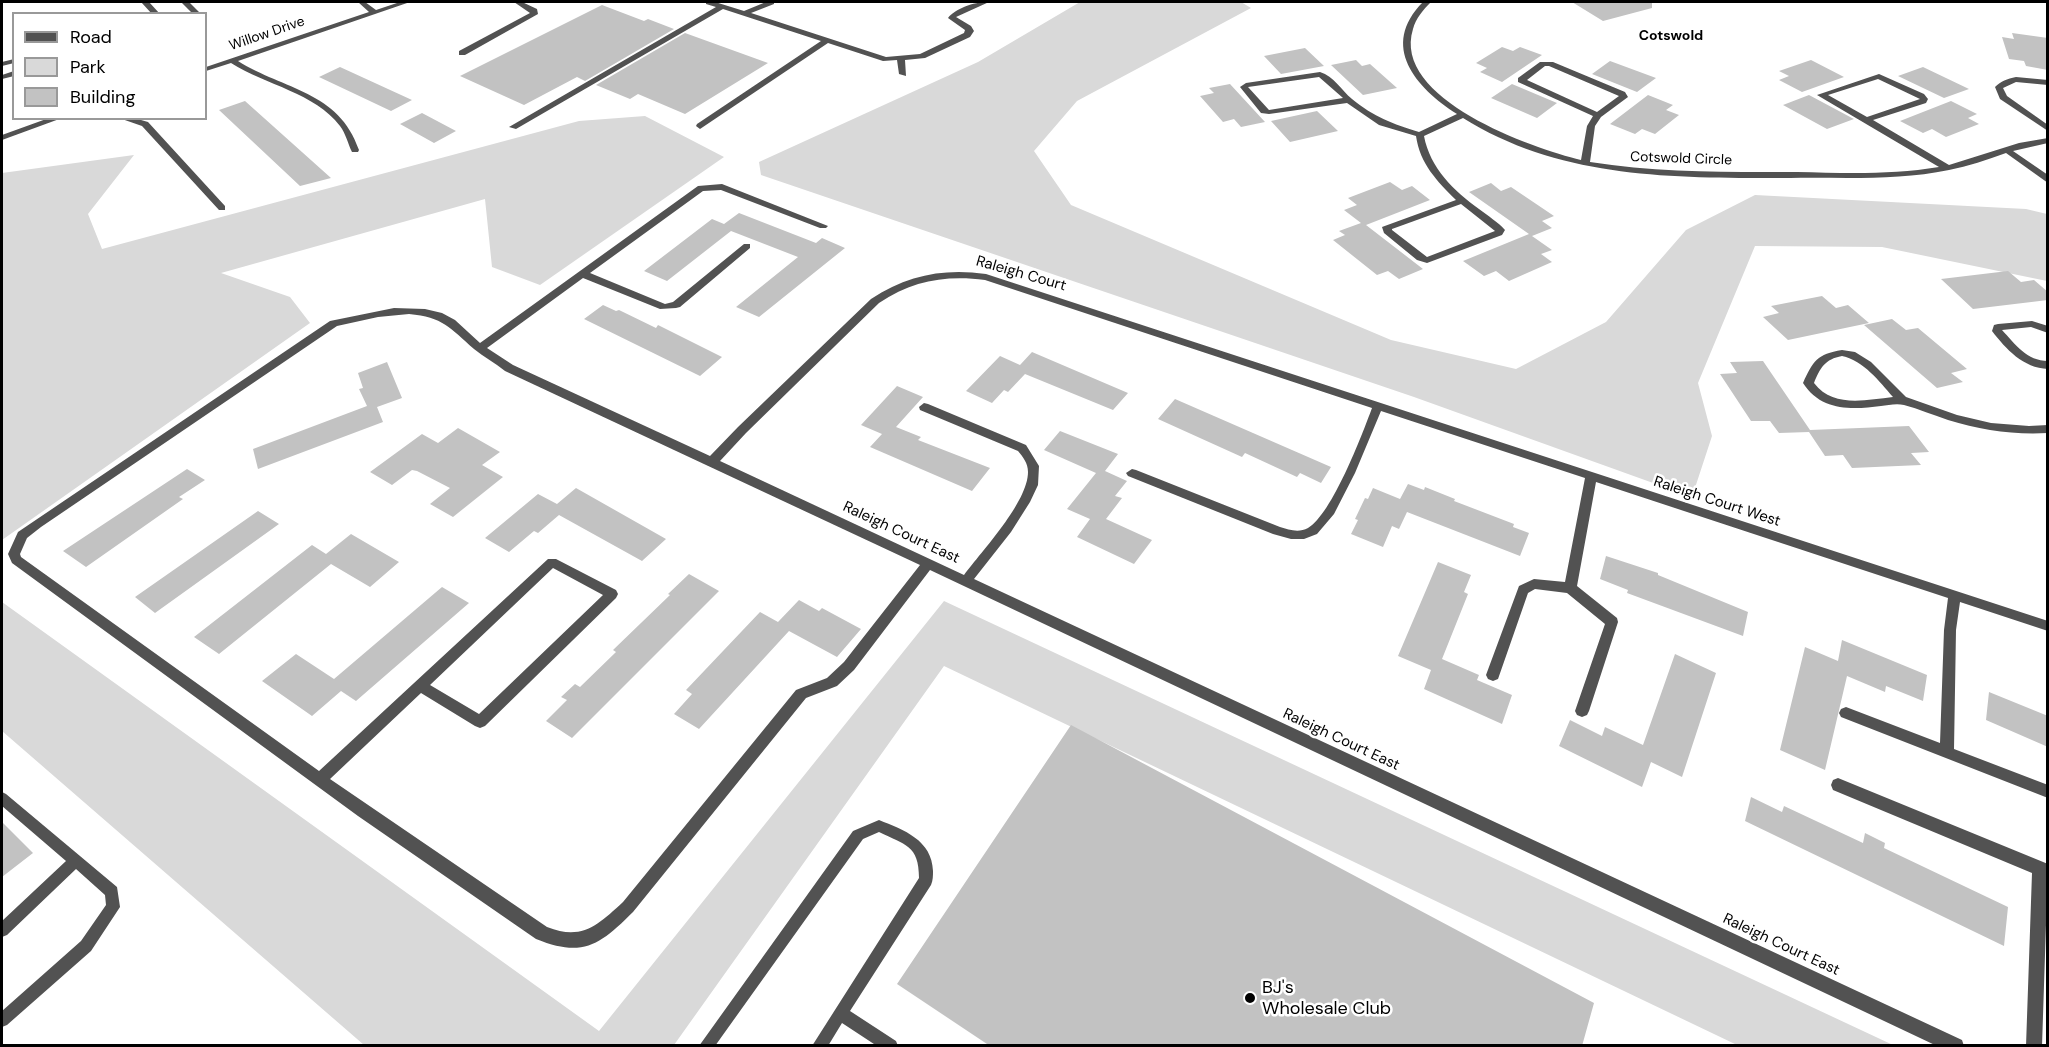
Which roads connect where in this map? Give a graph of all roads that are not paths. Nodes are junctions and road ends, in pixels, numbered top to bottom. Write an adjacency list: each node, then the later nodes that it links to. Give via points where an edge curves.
1 (361, 2): 9 (street)
2 (406, 2): 9 (street, Willow Drive)
3 (517, 2): 12 (street, via 534,14)
4 (709, 2): 8 (street)
5 (771, 2): 10 (street)
6 (985, 2): 13 (street, via 952,18 968,28 967,35 922,56)
7 (1427, 2): 19 (street, Cotswold Circle, via 1410,21 1407,54 1427,86)
8 (722, 6): 10 (street); 25 (street)
9 (374, 12): 14 (street, Willow Drive)
10 (745, 13): 11 (street)
11 (826, 40): 13 (street, via 886,60); 24 (street)
12 (462, 53)
13 (901, 59): 16 (street)
14 (232, 60): 15 (street, Willow Drive); 30 (street, via 247,72 301,95 331,113 349,132)
15 (207, 69)
16 (903, 74)
17 (2048, 82): 26 (street, via 2013,80 1999,87 2003,97)
18 (1349, 100): 18 (street, via 1269,112 1244,87 1320,74); 27 (street, via 1382,123)
19 (1463, 115): 27 (street); 32 (street, Cotswold Circle, via 1515,142)
20 (1598, 115): 20 (street, via 1523,83 1521,80 1550,64 1622,94 1624,97); 32 (street, via 1591,126)
21 (52, 120): 28 (street)
22 (130, 120): 36 (street, via 145,124)
23 (1866, 120): 23 (street, via 1821,95 1879,76 1924,99); 33 (street)
24 (700, 126)
25 (513, 127)
26 (2048, 129)
27 (1420, 135): 35 (street, via 1426,162)
28 (2, 138)
29 (2048, 140): 31 (street, Cotswold Circle)
30 (355, 150)
31 (2007, 150): 33 (street, Cotswold Circle); 34 (street)
32 (1586, 164): 33 (street, Cotswold Circle, via 1680,176 1885,175)
33 (1948, 168)
34 (2048, 180)
35 (1462, 201): 35 (street, via 1387,227 1387,231 1427,260 1499,233 1497,227)
36 (222, 208)
37 (823, 226): 39 (street, via 722,186 708,187 694,192)
38 (747, 246): 39 (street, via 676,305 664,307)
39 (585, 275): 41 (street)
40 (2048, 330): 42 (street, via 2032,324 1998,327 1997,331 2028,362)
41 (480, 348): 47 (street, Raleigh Court East, via 509,368); 60 (street, Raleigh Court East, via 451,322 418,311 369,314 334,323 46,518 22,535 18,543 16,560)
42 (2048, 365)
43 (1902, 400): 43 (street, via 1831,402 1820,398 1808,383 1820,359 1850,354 1867,364); 46 (street, via 1988,427)
44 (1378, 405): 47 (street, Raleigh Court, via 986,277 938,274 897,286 875,301); 48 (street, via 1368,435 1327,515 1317,529 1300,536 1277,531); 49 (street, Raleigh Court West)
45 (924, 407): 51 (street, via 1022,448 1034,471 1022,506)
46 (2048, 429)
47 (712, 462): 50 (street, Raleigh Court East)
48 (1132, 473)
49 (1591, 476): 52 (street); 53 (street, Raleigh Court West)
50 (928, 564): 51 (street, Raleigh Court East); 60 (street, via 849,666 832,682 801,694 628,907 601,933 586,939 558,940 542,933)
51 (965, 582): 72 (street, Raleigh Court East)
52 (1570, 588): 55 (street, via 1533,584 1523,590); 57 (street, via 1612,622)
53 (1954, 596): 54 (street, Raleigh Court West); 59 (street)
54 (2048, 626)
55 (1494, 675)
56 (420, 686): 56 (street, via 480,722 612,594 552,562); 60 (street)
57 (1582, 711)
58 (1845, 713): 59 (street)
59 (1947, 752): 62 (street)
60 (321, 778)
61 (1838, 785): 65 (street)
62 (2048, 792)
63 (2, 798): 64 (lane)
64 (75, 861): 66 (lane); 68 (lane, via 112,892 113,907 86,946)
65 (2044, 870): 73 (street)
66 (2, 930)
67 (840, 1013): 69 (lane, via 926,880 926,860 914,843 879,826 858,835); 70 (lane); 71 (lane)
68 (4, 1015)
69 (706, 1046)
70 (819, 1046)
71 (891, 1046)
72 (1956, 1046)
73 (2034, 1046)

